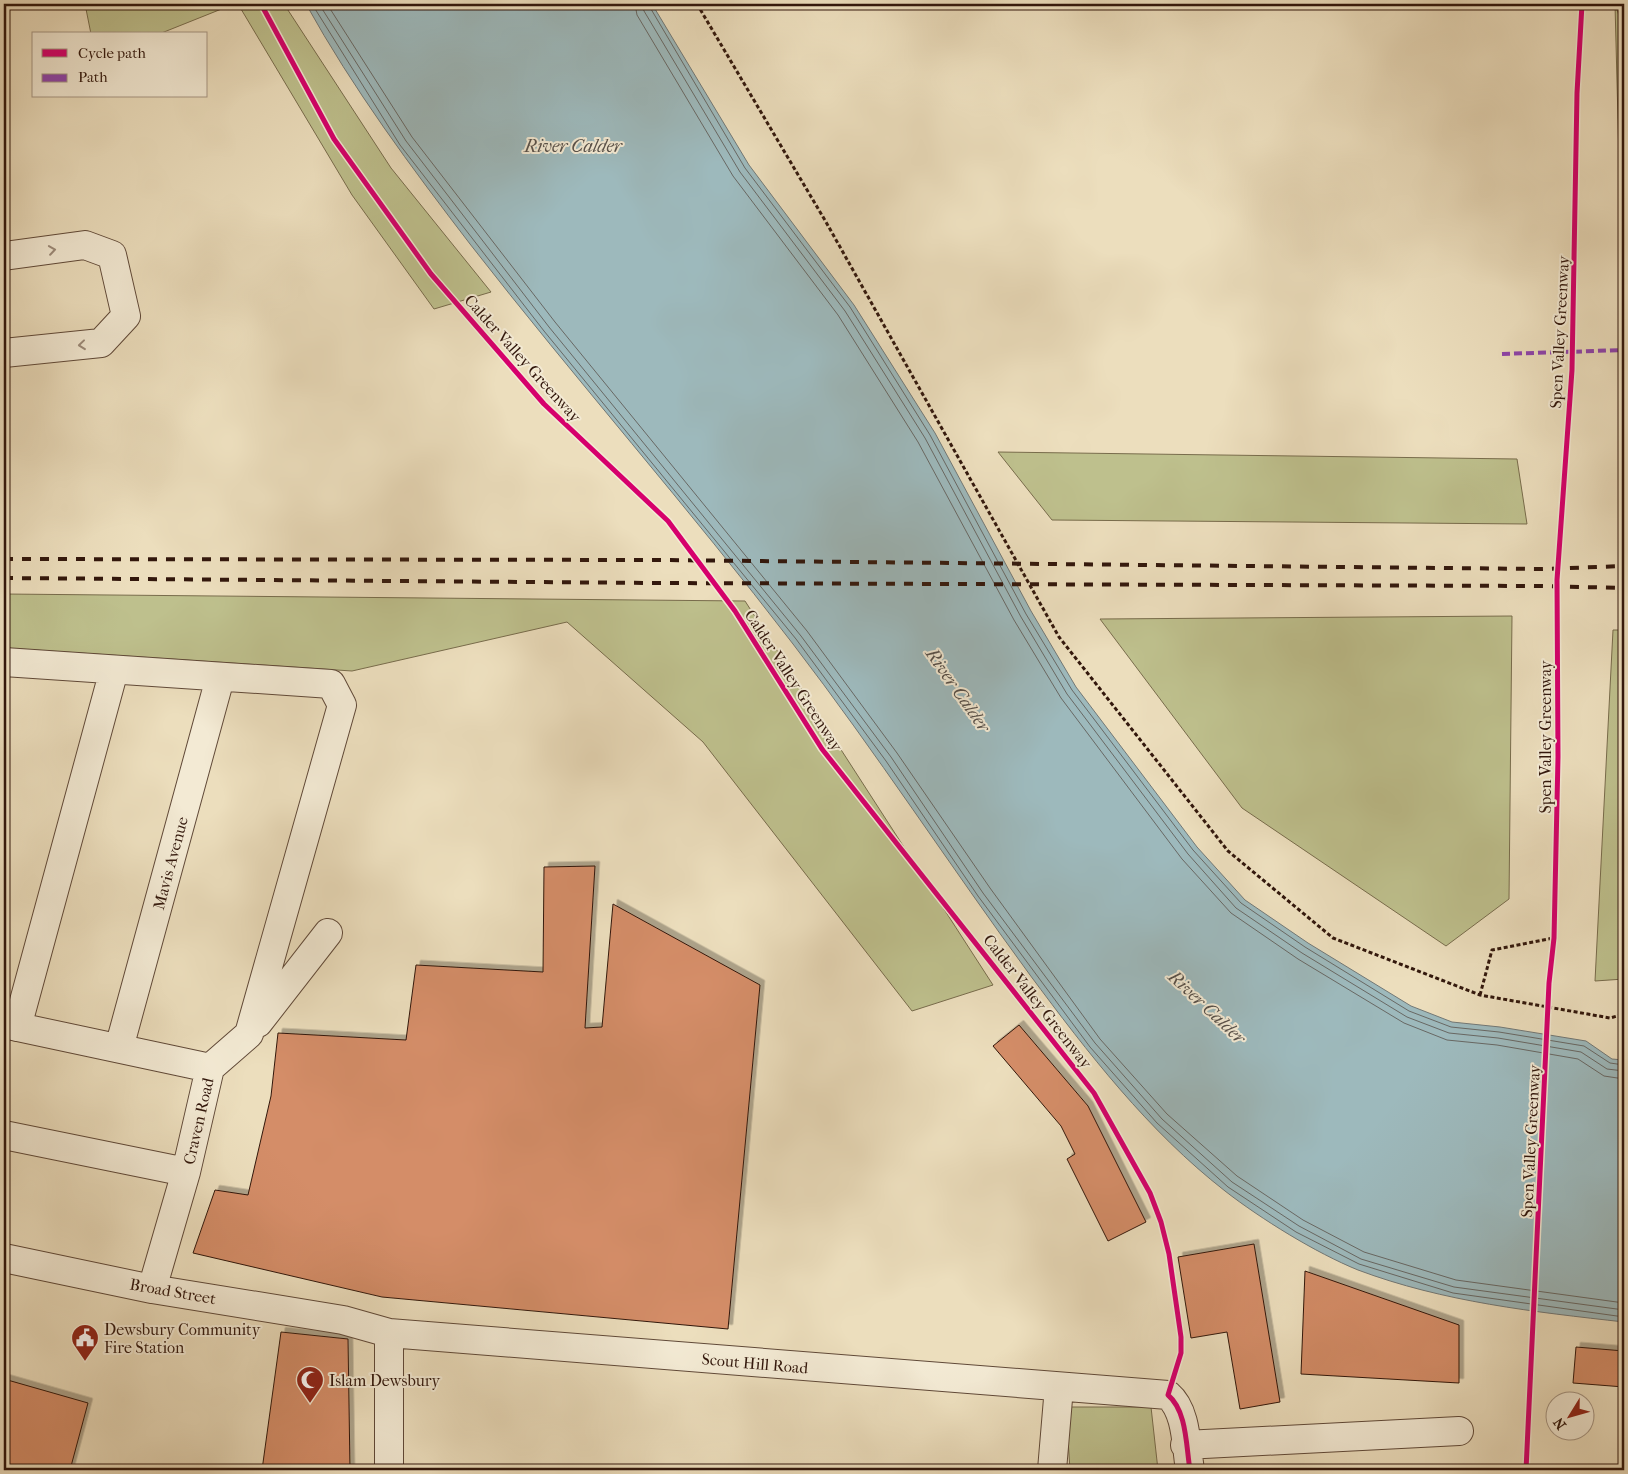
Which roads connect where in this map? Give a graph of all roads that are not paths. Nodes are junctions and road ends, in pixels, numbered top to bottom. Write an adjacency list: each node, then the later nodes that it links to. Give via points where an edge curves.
1 (4, 256): 2 (street, one-way to 2, via 85,245 112,256 126,316 101,343)
2 (4, 352)
3 (4, 662): 4 (street)
4 (114, 670): 5 (street); 7 (street)
5 (220, 678): 8 (street, via 330,684 342,705); 9 (street, Mavis Avenue)
6 (328, 933): 8 (street)
7 (10, 1026): 9 (street, Craven Road)
8 (250, 1034): 10 (street)
9 (120, 1048): 10 (street, Craven Road)
10 (210, 1068): 12 (street, Craven Road)
11 (4, 1135): 12 (street)
12 (186, 1172): 14 (street, Craven Road)
13 (4, 1258): 14 (street, Broad Street)
14 (152, 1289): 15 (street, Broad Street)
15 (343, 1320): 16 (street, Scout Hill Road)
16 (389, 1333): 17 (street, Scout Hill Road); 20 (street)
17 (1059, 1387): 19 (street, Scout Hill Road, via 1168,1395 1177,1402); 21 (street)
18 (1459, 1431): 19 (street)
19 (1187, 1458)
20 (389, 1470)
21 (1052, 1470)

